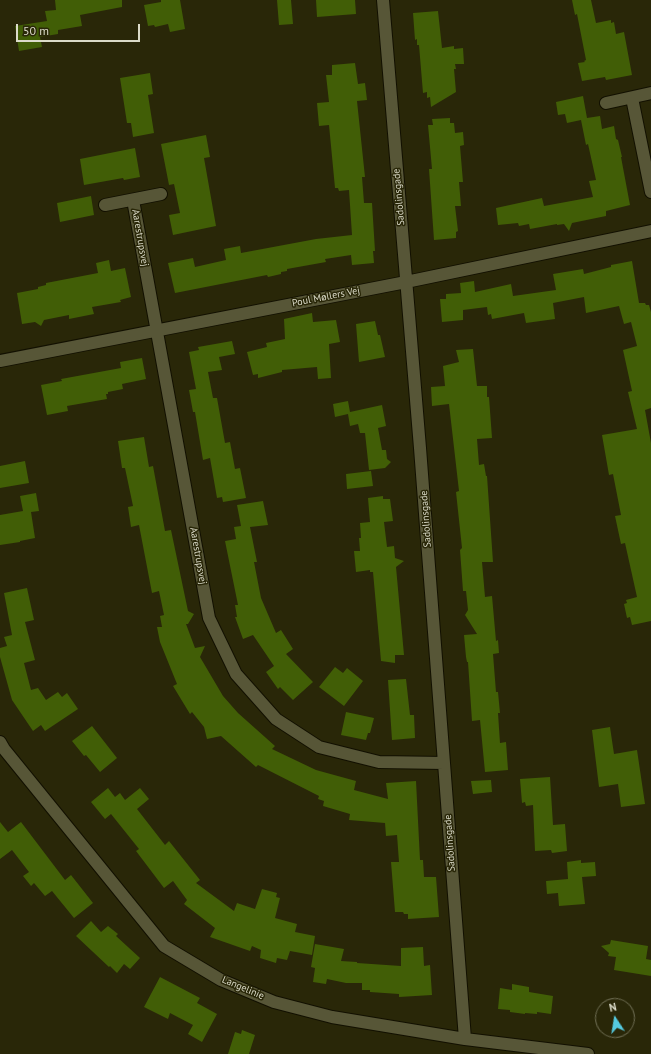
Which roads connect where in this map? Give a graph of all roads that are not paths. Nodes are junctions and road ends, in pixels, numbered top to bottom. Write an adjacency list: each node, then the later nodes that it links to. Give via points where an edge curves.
1 (383, 0): 10 (street, Sadolinsgade)
2 (651, 93): 3 (street)
3 (632, 98): 4 (street); 5 (street)
4 (606, 103)
5 (651, 192)
6 (161, 194): 7 (street, Aarestrupsvej)
7 (133, 200): 8 (street, Aarestrupsvej); 11 (street, Aarestrupsvej)
8 (105, 205)
9 (651, 231): 10 (street, Poul Møllers Vej)
10 (406, 282): 11 (street, Poul Møllers Vej); 14 (street, Sadolinsgade)
11 (156, 330): 12 (street, Poul Møllers Vej); 14 (street, Aarestrupsvej, via 209,618 236,674 276,719 318,747 379,762)
12 (0, 361)
13 (0, 742): 15 (street, Langelinie, via 164,946 221,980 274,1002 332,1016)
14 (444, 762): 15 (street, Sadolinsgade)
15 (464, 1039): 16 (street, Langelinie)
16 (588, 1054)

